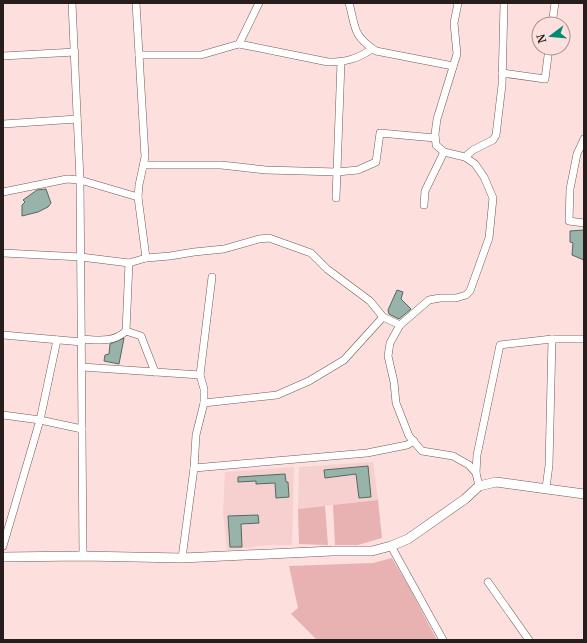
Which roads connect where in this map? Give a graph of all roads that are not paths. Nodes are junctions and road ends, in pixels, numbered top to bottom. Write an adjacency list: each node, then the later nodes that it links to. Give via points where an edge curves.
1 (72, 3): 11 (street)
2 (136, 3): 12 (street)
3 (259, 3): 9 (street)
4 (349, 3): 10 (street, via 358,36)
5 (458, 3): 16 (street, via 454,23 456,54)
6 (504, 3): 17 (street)
7 (555, 3): 8 (street)
8 (553, 16)
9 (239, 44): 12 (street, via 201,54); 15 (street, via 328,62)
10 (372, 48): 15 (street, via 360,57); 16 (street, via 392,55)
11 (75, 52): 13 (street); 18 (street)
12 (139, 55): 24 (street)
13 (3, 56)
14 (548, 56): 17 (street, via 545,79)
15 (341, 62): 25 (street)
16 (453, 66): 20 (street, via 437,119)
17 (502, 73): 23 (street, via 496,135 493,140)
18 (77, 119): 19 (street); 26 (street)
19 (3, 124)
20 (435, 138): 22 (street, via 436,145); 25 (street, via 380,133 376,162 358,170)
21 (584, 139): 31 (street, via 570,188 569,221)
22 (444, 152): 23 (street); 30 (street, via 426,191)
23 (465, 157): 38 (street, via 475,164 494,198 489,238 470,291 456,298 429,300)
24 (144, 165): 25 (street, via 221,165 266,170); 28 (street)
25 (337, 172): 29 (street)
26 (80, 180): 27 (street, via 67,179); 28 (street); 33 (street)
27 (3, 192)
28 (138, 197): 34 (street)
29 (336, 198)
30 (424, 205)
31 (584, 223)
32 (3, 253): 33 (street)
33 (81, 258): 35 (street); 44 (street)
34 (146, 258): 35 (street); 37 (street, via 224,249 268,238 311,253 327,269 370,301)
35 (129, 263): 39 (street)
36 (212, 277): 47 (street)
37 (383, 317): 38 (street); 48 (street, via 344,360 309,381 277,394)
38 (400, 326): 52 (street, via 390,343 388,356 396,403 409,436)
39 (126, 331): 44 (street, via 121,336 104,340); 46 (street, via 141,336)
40 (3, 335): 43 (street)
41 (552, 339): 42 (street); 54 (street, via 500,345 477,455); 56 (street)
42 (584, 339)
43 (57, 340): 44 (street); 50 (street)
44 (82, 341): 45 (street)
45 (82, 368): 46 (street); 51 (street)
46 (155, 372): 47 (street)
47 (200, 375): 48 (street)
48 (204, 403): 53 (street, via 196,434)
49 (3, 415): 50 (street)
50 (40, 420): 51 (street); 58 (street)
51 (82, 430): 60 (street)
52 (414, 441): 53 (street, via 407,445 367,453); 54 (street, via 422,451 453,456 469,465)
53 (194, 468): 62 (street)
54 (476, 473): 55 (street)
55 (479, 486): 56 (main road, via 496,482); 59 (main road, via 465,499 408,538)
56 (546, 488): 57 (main road)
57 (584, 494)
58 (3, 546)
59 (391, 546): 62 (main road, via 372,551); 64 (street)
60 (83, 556): 61 (main road); 62 (main road)
61 (3, 557)
62 (182, 558)
63 (488, 582): 65 (street)
64 (443, 640)
65 (529, 640)

